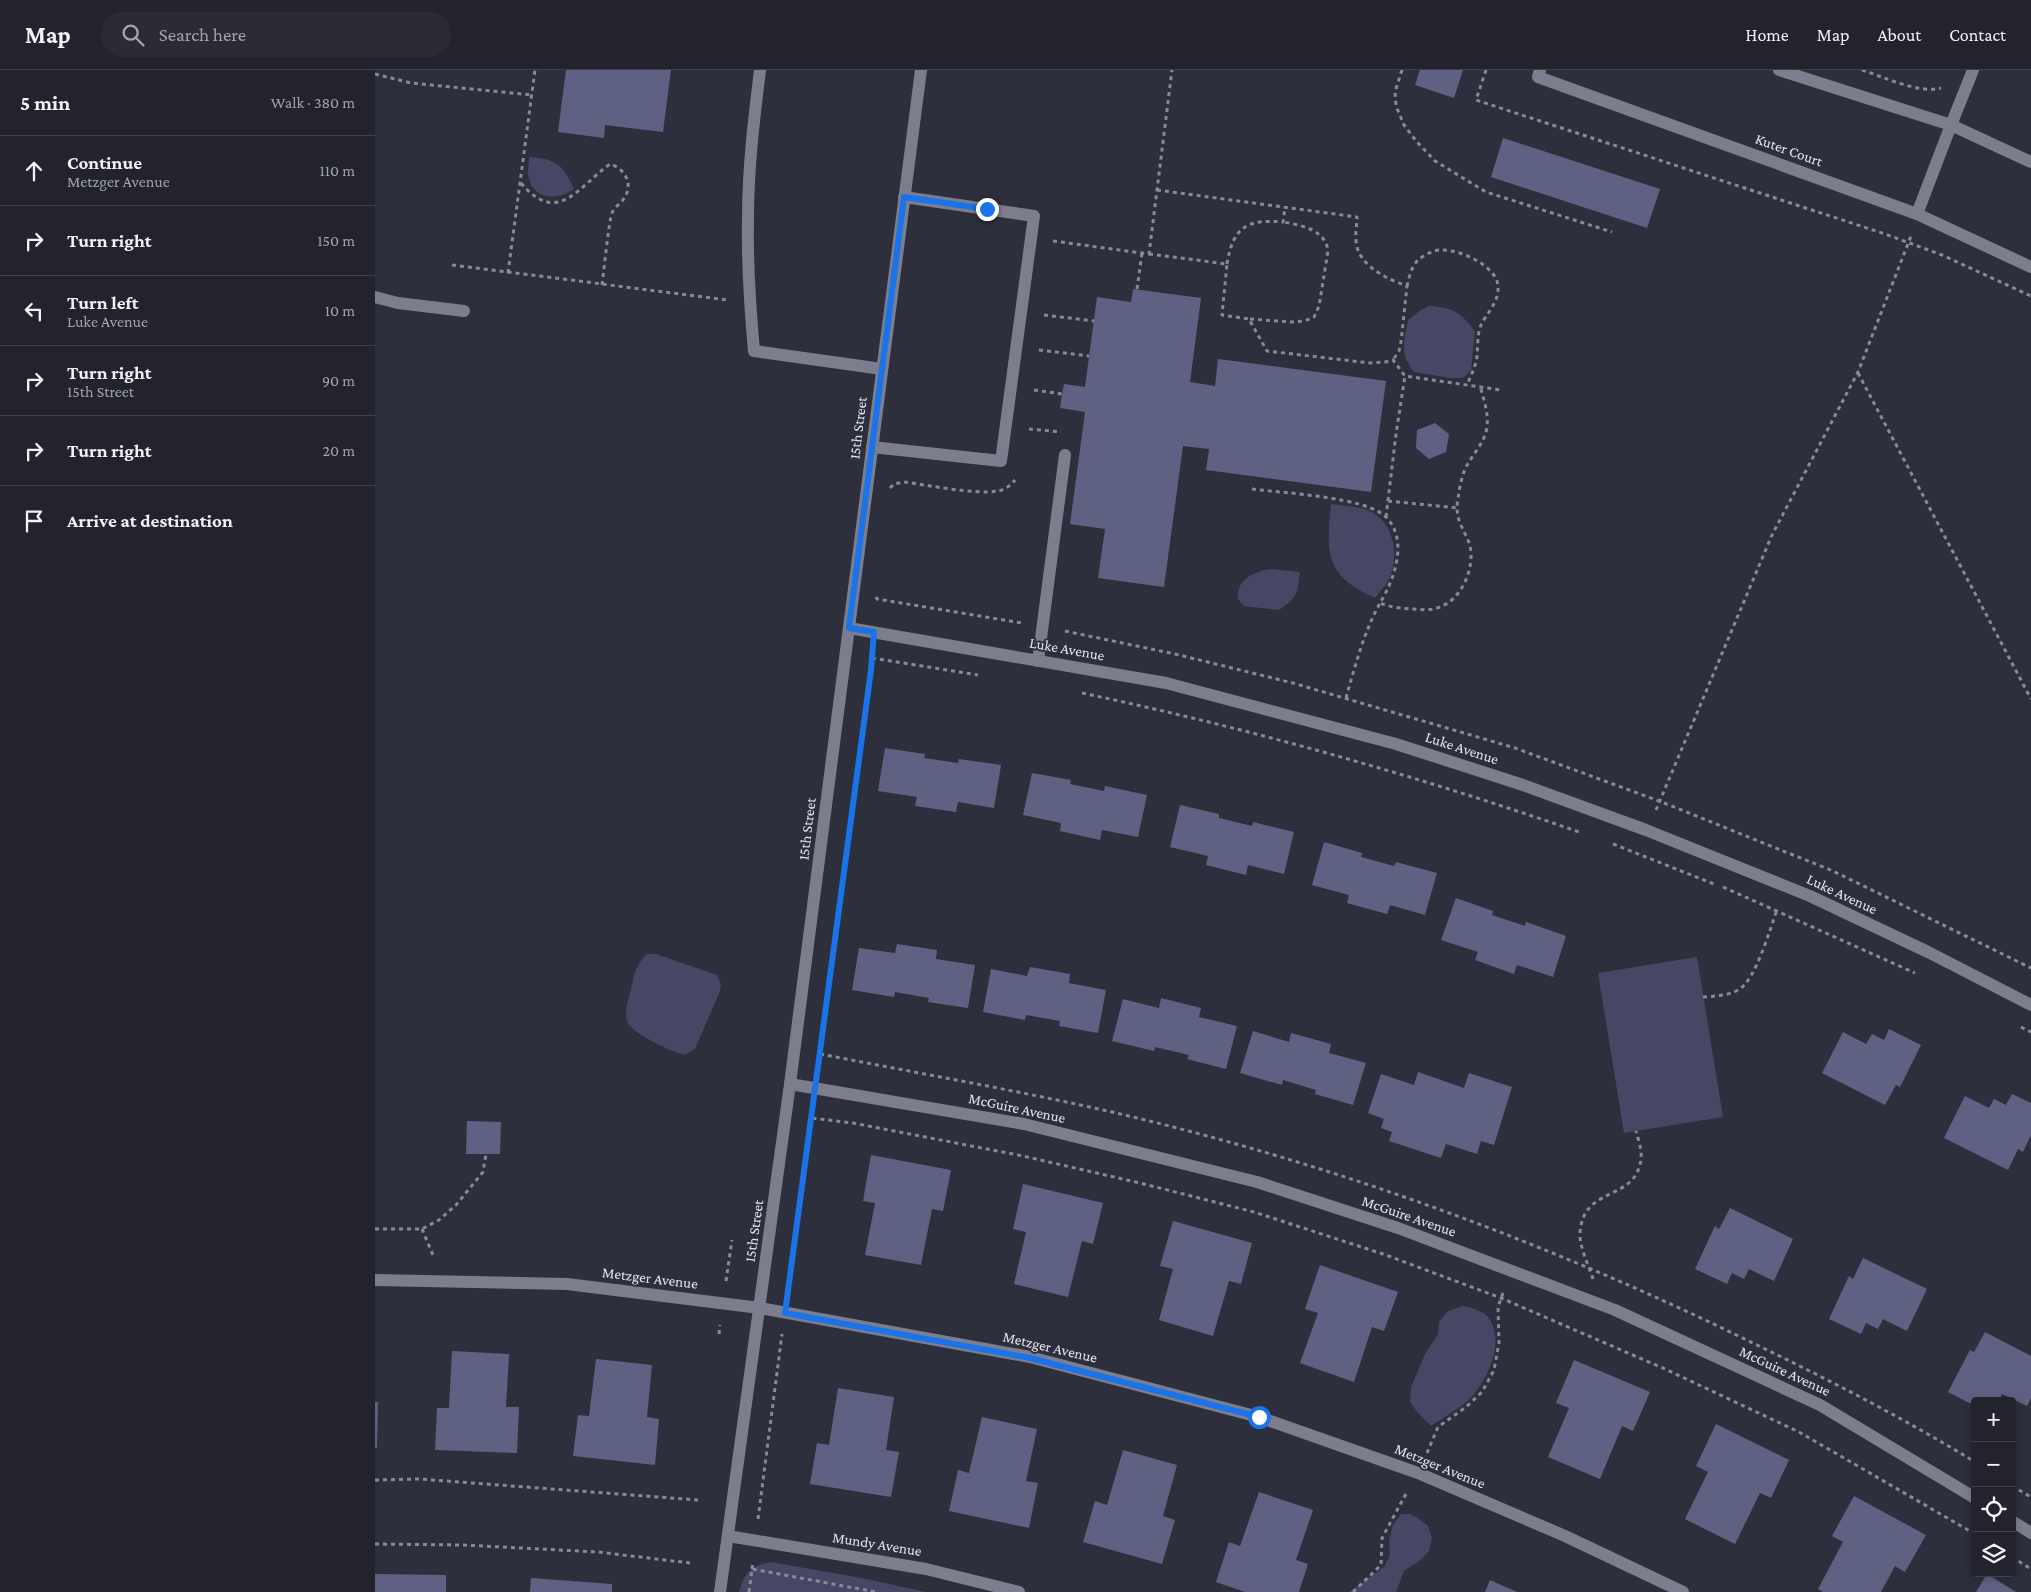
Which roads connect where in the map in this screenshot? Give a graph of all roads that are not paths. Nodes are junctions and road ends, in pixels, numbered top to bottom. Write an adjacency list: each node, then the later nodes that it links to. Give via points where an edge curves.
1 (760, 70): 13 (street, via 751,145 748,218 754,351)
2 (921, 70): 8 (street, 15th Street)
3 (1540, 70): 9 (street, Kuter Court, via 1538,77)
4 (1779, 70): 6 (street)
5 (1973, 70): 6 (street)
6 (1951, 125): 7 (street); 9 (street)
7 (2031, 162)
8 (904, 197): 13 (street, 15th Street); 14 (street, via 1034,216 1001,462)
9 (1917, 214): 10 (street, Kuter Court)
10 (2031, 267)
11 (375, 297): 12 (street)
12 (464, 312)
13 (882, 369): 14 (street, 15th Street)
14 (872, 447): 16 (street, 15th Street)
15 (1065, 456): 17 (street)
16 (849, 628): 17 (street, Luke Avenue); 19 (street, 15th Street)
17 (1038, 661): 18 (street, Luke Avenue, via 1166,683 1396,744 1520,784 1646,830 1786,887 1928,952)
18 (2031, 1006)
19 (790, 1084): 21 (street, 15th Street); 22 (street, McGuire Avenue, via 1024,1124 1257,1182 1398,1228 1601,1305 1820,1405)
20 (375, 1280): 21 (street, Metzger Avenue, via 567,1284)
21 (760, 1308): 25 (street, 15th Street); 28 (street, Metzger Avenue, via 1039,1360 1259,1417 1419,1473 1565,1536)
22 (1971, 1496)
23 (2016, 1524): 24 (street)
24 (2031, 1533)
25 (728, 1536): 26 (street, 15th Street); 27 (street, Mundy Avenue, via 926,1569)
26 (720, 1592)
27 (1019, 1592)
28 (1683, 1592)

